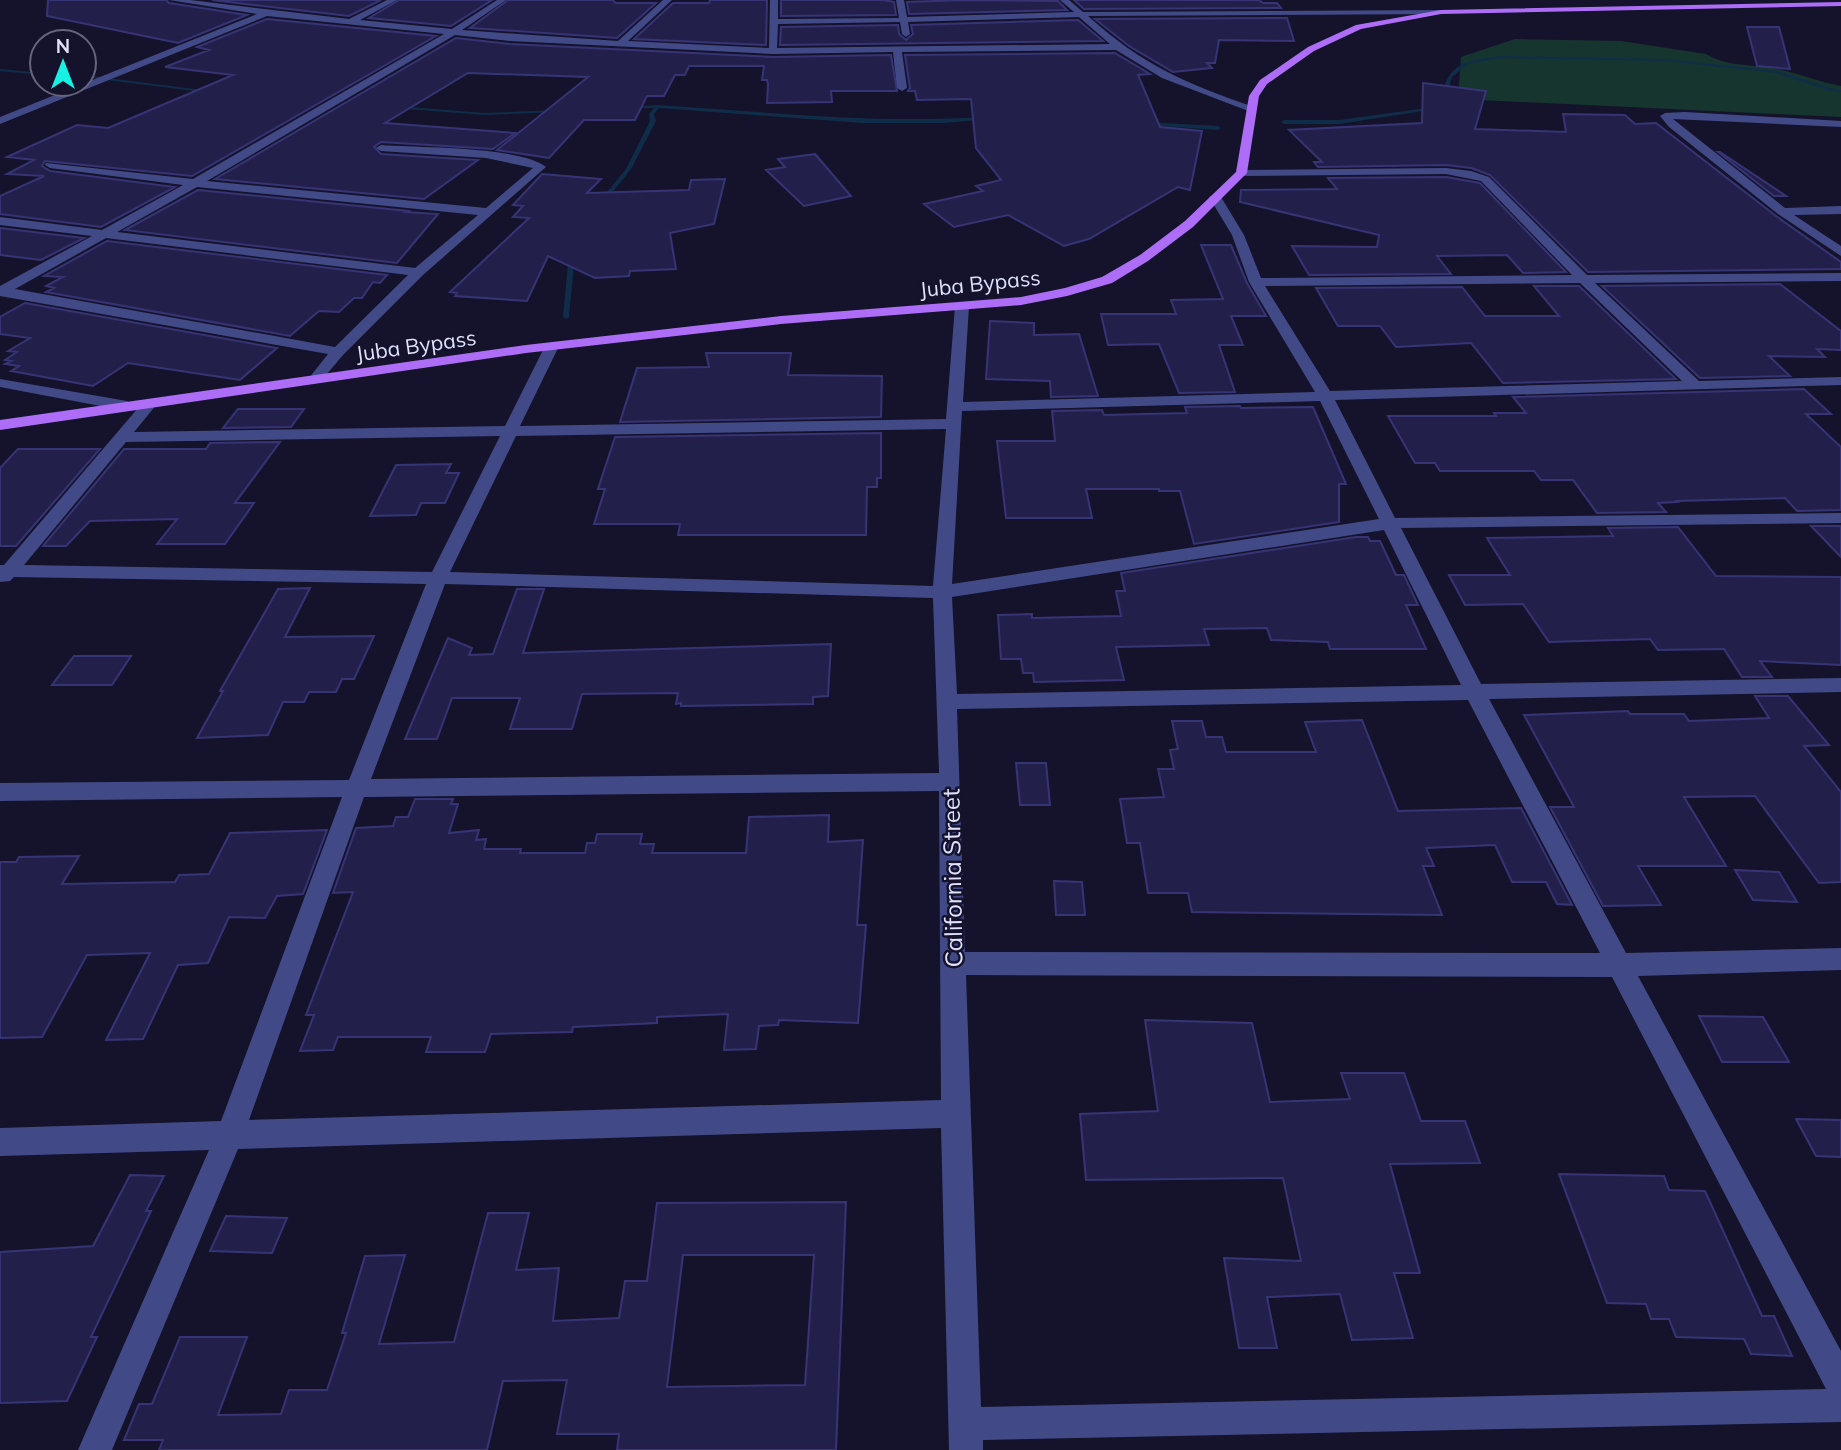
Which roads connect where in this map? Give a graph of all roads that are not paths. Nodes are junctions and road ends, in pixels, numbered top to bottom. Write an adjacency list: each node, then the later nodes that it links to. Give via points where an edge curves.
1 (173, 0): 9 (street)
2 (393, 0): 13 (street)
3 (504, 0): 15 (street)
4 (668, 0): 16 (street)
5 (774, 0): 14 (street)
6 (900, 0): 12 (street)
7 (1064, 0): 11 (street)
8 (1841, 4): 10 (main road)
9 (270, 10): 13 (street); 23 (street)
10 (1441, 12): 11 (street); 21 (main road, via 1359,27 1334,37 1263,82)
11 (1082, 14): 12 (street); 17 (street)
12 (904, 20): 14 (street); 18 (street)
13 (350, 22): 15 (street)
14 (775, 22): 19 (street)
15 (452, 33): 16 (street); 29 (street)
16 (621, 43): 19 (street)
17 (1117, 47): 18 (street); 21 (street, via 1174,81)
18 (902, 50): 19 (street); 20 (street)
19 (773, 51)
20 (902, 88)
21 (1251, 109): 28 (main road)
22 (0, 111): 23 (street)
23 (20, 113): 24 (street)
24 (0, 121)
25 (1841, 124): 33 (street, via 1665,116)
26 (381, 148): 32 (street, via 492,157 541,167)
27 (50, 165): 29 (street)
28 (1241, 173): 30 (main road, Juba Bypass); 39 (street, via 1446,171 1478,176)
29 (195, 183): 32 (street); 35 (street)
30 (1215, 197): 40 (street, via 1238,235); 42 (main road, Juba Bypass, via 1189,224 1107,280 1021,301)
31 (1841, 210): 33 (street)
32 (488, 212): 37 (street)
33 (1782, 212): 36 (street)
34 (0, 221): 35 (street)
35 (102, 235): 37 (street); 41 (street)
36 (1841, 252)
37 (418, 272): 44 (street)
38 (1841, 277): 39 (street)
39 (1583, 278): 40 (street); 48 (street)
40 (1256, 282): 49 (street)
41 (1, 291): 44 (street)
42 (962, 306): 43 (main road, Juba Bypass, via 781,320); 52 (street, California Street)
43 (552, 346): 45 (main road, Juba Bypass); 54 (street)
44 (338, 352): 45 (street)
45 (316, 378): 50 (main road, Juba Bypass)
46 (1841, 381): 48 (street)
47 (0, 383): 51 (street)
48 (1695, 385): 49 (street)
49 (1326, 397): 52 (street); 57 (street)
50 (149, 404): 51 (main road, Juba Bypass); 55 (street)
51 (127, 407): 53 (main road, Juba Bypass)
52 (953, 416): 54 (street); 60 (street, California Street)
53 (0, 425)
54 (510, 430): 55 (street); 59 (street)
55 (122, 438): 58 (street)
56 (1841, 518): 57 (street)
57 (1391, 523): 60 (street); 62 (street)
58 (3, 574): 59 (street)
59 (438, 578): 60 (street); 65 (street)
60 (942, 592): 63 (street, California Street)
61 (1841, 685): 62 (street)
62 (1475, 693): 63 (street); 69 (street)
63 (948, 702): 64 (street, California Street)
64 (950, 782): 65 (street); 68 (street, California Street)
65 (356, 789): 66 (street); 71 (street)
66 (0, 792)
67 (1841, 959): 69 (street)
68 (953, 964): 69 (street); 70 (street, California Street)
69 (1621, 965): 73 (street)
70 (955, 1114): 71 (street); 75 (street, California Street)
71 (230, 1135): 72 (street); 76 (street)
72 (0, 1142)
73 (1841, 1384)
74 (1841, 1405): 75 (street)
75 (966, 1437)
76 (95, 1450)

